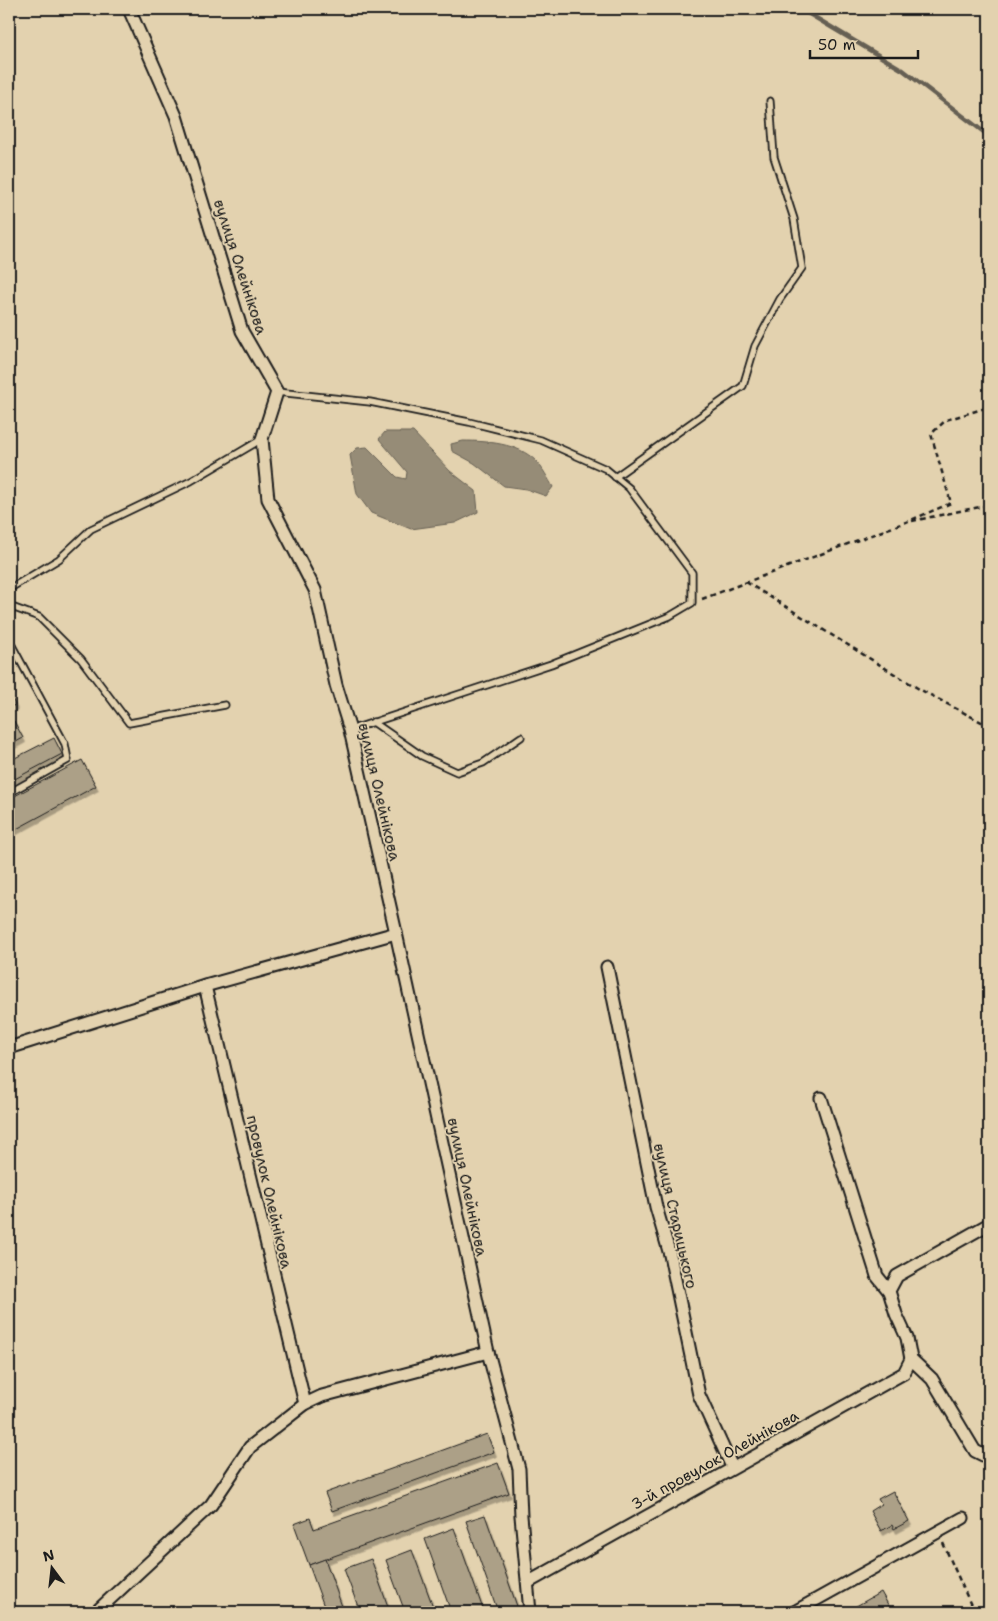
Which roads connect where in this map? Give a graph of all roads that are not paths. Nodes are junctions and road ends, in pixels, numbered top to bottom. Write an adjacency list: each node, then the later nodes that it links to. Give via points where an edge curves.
1 (129, 9): 3 (street, вулиця Олейнікова, via 176,116 242,331)
2 (770, 101): 5 (lane, via 774,156 794,220 802,268 780,299 755,346 743,386)
3 (276, 392): 4 (street, вулиця Олейнікова); 5 (lane, via 370,402 514,433 541,440)
4 (262, 439): 6 (lane, via 190,482 91,528 59,559); 11 (street, вулиця Олейнікова, via 268,499 315,590 336,685)
5 (615, 476): 10 (lane, via 629,488 692,573 692,603 670,616 551,664)
6 (9, 589)
7 (9, 606): 9 (lane, via 39,617 81,659 129,723)
8 (9, 640): 13 (lane, via 65,744 68,760)
9 (225, 705)
10 (373, 722): 11 (lane); 12 (lane, via 422,756 457,772 484,763)
11 (350, 730): 14 (street, вулиця Олейнікова)
12 (520, 737)
13 (9, 793)
14 (396, 933): 16 (street); 21 (street, вулиця Олейнікова)
15 (607, 968): 25 (street, вулиця Старицького, via 699,1395)
16 (205, 986): 17 (street); 23 (street, провулок Олейнікова)
17 (9, 1048)
18 (821, 1098): 20 (street, via 877,1276)
19 (989, 1224): 20 (street, via 897,1276)
20 (889, 1291): 22 (street, via 907,1338)
21 (488, 1352): 23 (street, via 322,1396); 27 (street, вулиця Олейнікова, via 519,1469)
22 (911, 1359): 24 (street, via 932,1379 975,1451); 25 (street, 3-й провулок Олейнікова, via 904,1373)
23 (305, 1404): 28 (street, via 250,1447 211,1505)
24 (989, 1458)
25 (732, 1466): 27 (street, 3-й провулок Олейнікова)
26 (963, 1518): 30 (street)
27 (529, 1582): 29 (street, вулиця Олейнікова)
28 (96, 1612)
29 (530, 1612)
30 (794, 1612)

